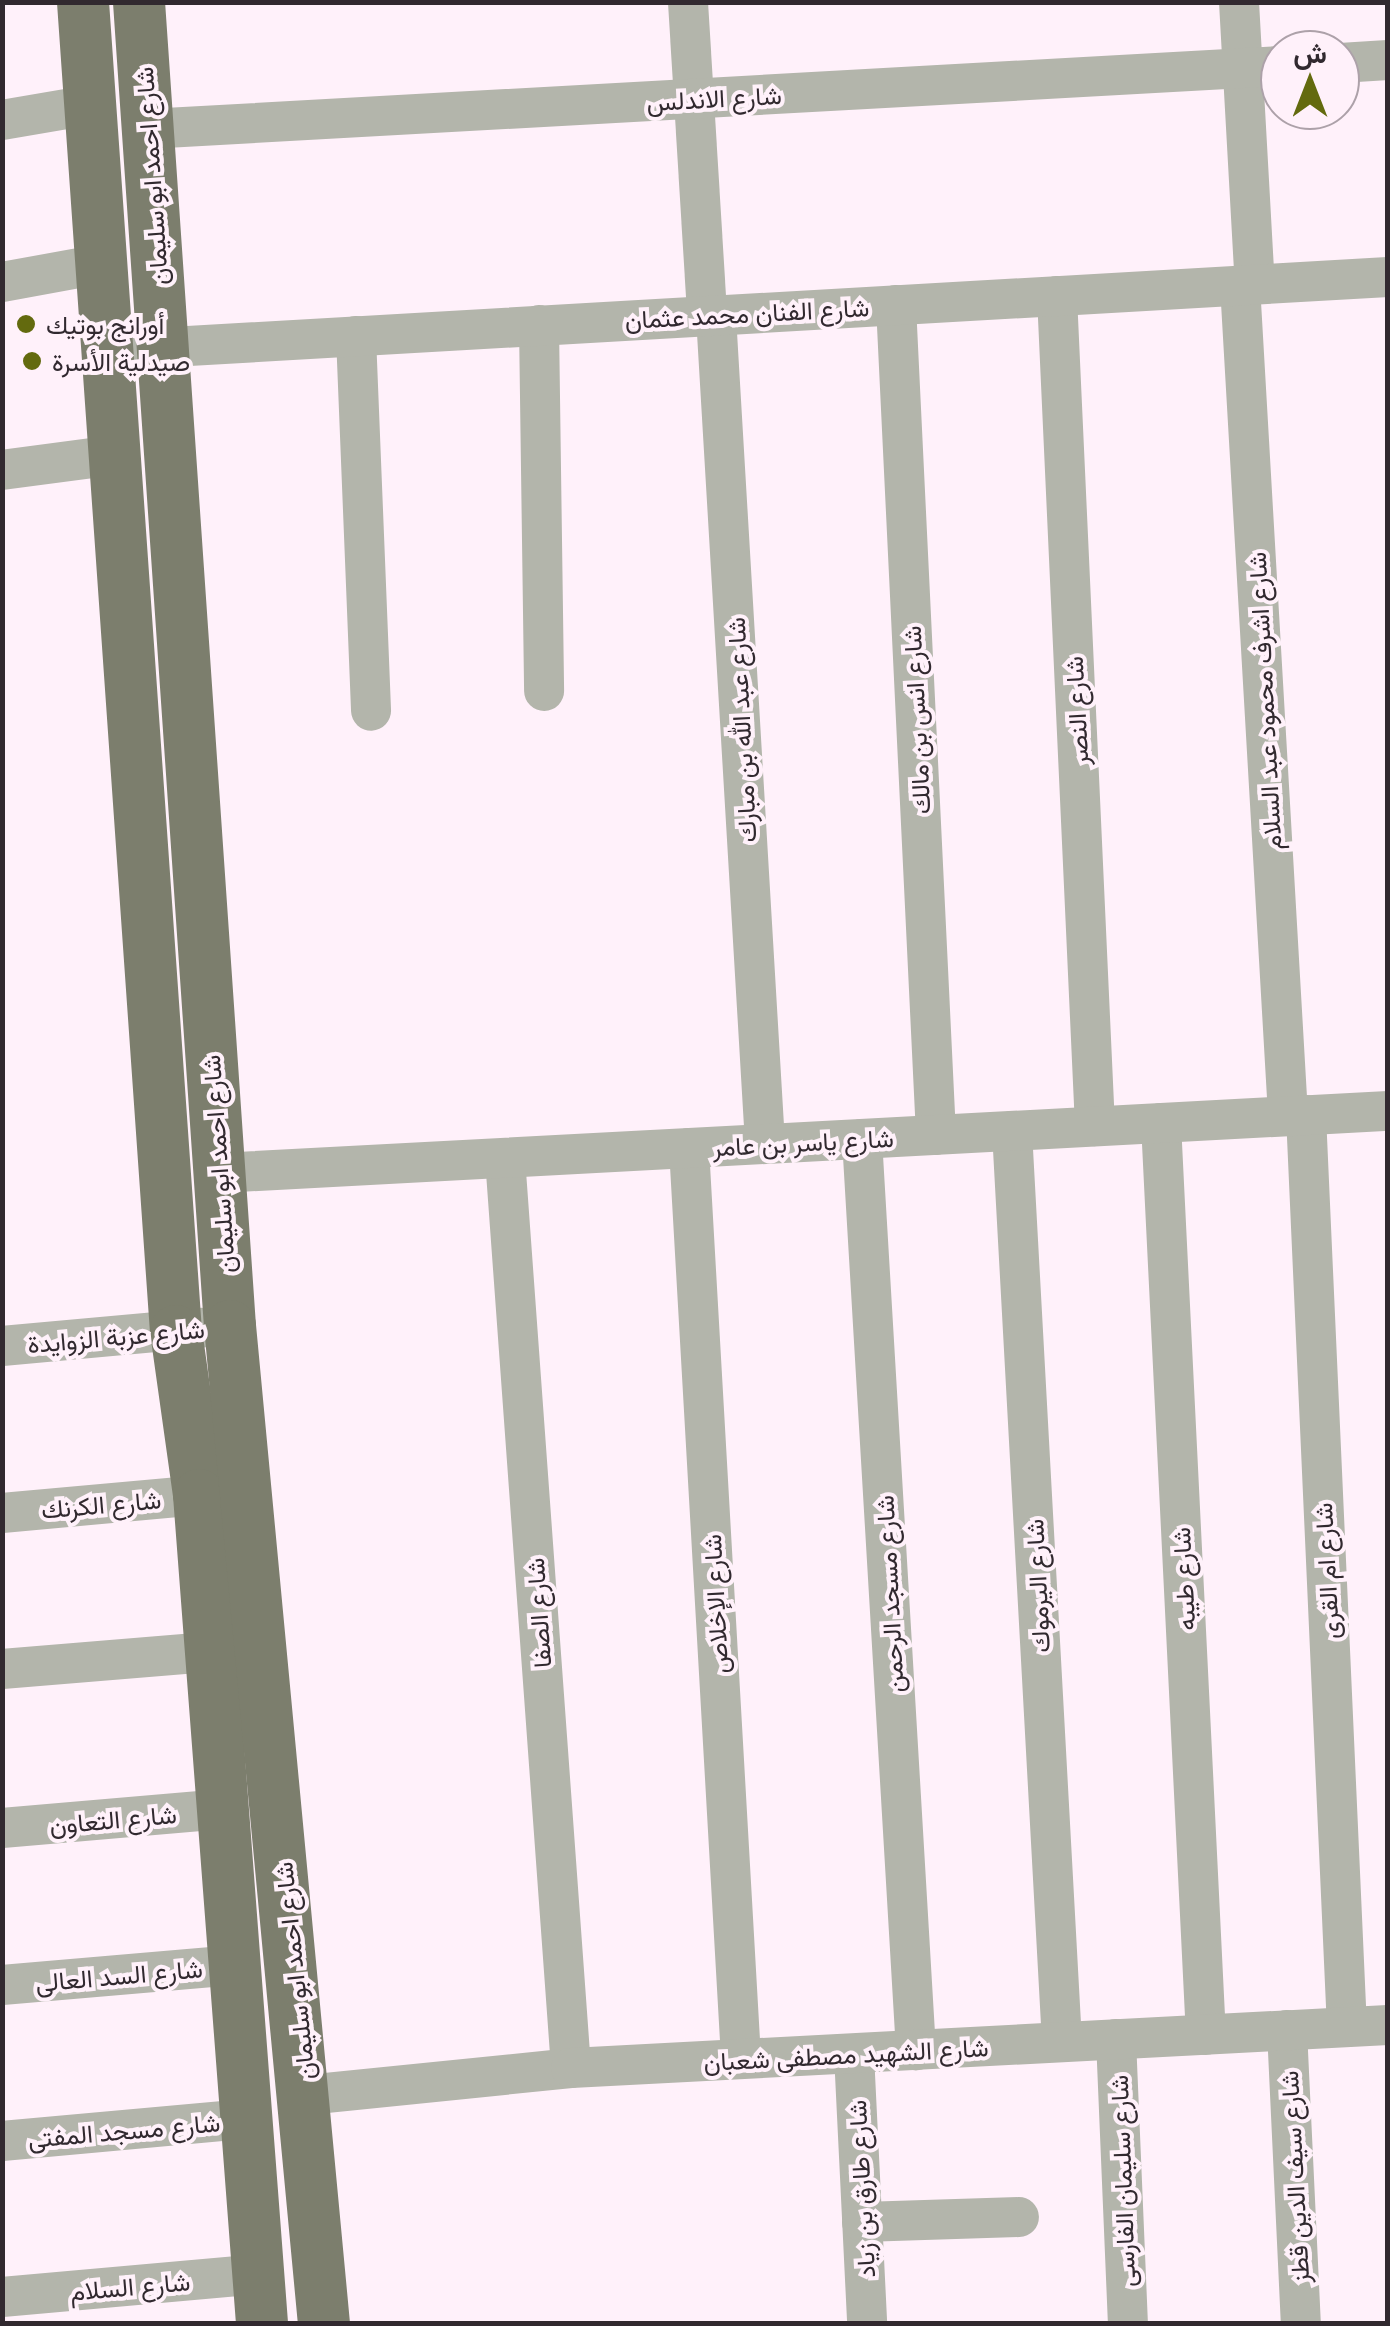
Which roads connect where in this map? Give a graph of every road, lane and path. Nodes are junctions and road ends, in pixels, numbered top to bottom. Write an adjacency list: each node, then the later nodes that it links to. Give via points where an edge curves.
1 (84, 2): 11 (main road)
2 (138, 2): 13 (main road, شارع احمد ابو سليمان)
3 (688, 2): 10 (street, شارع عبد الله بن مبارك)
4 (1239, 2): 7 (street, شارع اشرف محمود عبد السلام)
5 (1388, 60): 6 (street)
6 (1360, 62)
7 (1260, 64)
8 (1260, 67): 10 (street, شارع الاندلس)
9 (1260, 84): 17 (street, شارع اشرف محمود عبد السلام)
10 (694, 99): 13 (street, شارع الاندلس); 20 (street, شارع عبد الله بن مبارك)
11 (90, 106): 12 (street); 14 (main road)
12 (2, 120)
13 (148, 129): 23 (main road, شارع احمد ابو سليمان)
14 (101, 264): 16 (street); 24 (main road)
15 (1388, 277): 17 (street, شارع الفنان محمد عثمان)
16 (2, 282)
17 (1248, 285): 18 (street, شارع الفنان محمد عثمان); 32 (street, شارع اشرف محمود عبد السلام)
18 (1057, 296): 19 (street, شارع الفنان محمد عثمان); 34 (street, شارع النصر)
19 (896, 305): 20 (street, شارع الفنان محمد عثمان); 36 (street, شارع انس بن مالك)
20 (712, 316): 21 (street, شارع الفنان محمد عثمان); 38 (street, شارع عبد الله بن مبارك)
21 (539, 325): 22 (street, شارع الفنان محمد عثمان); 27 (street)
22 (356, 336): 23 (street, شارع الفنان محمد عثمان); 28 (street)
23 (162, 347): 24 (street, شارع الفنان محمد عثمان); 29 (main road, شارع احمد ابو سليمان)
24 (107, 350): 25 (main road)
25 (114, 455): 26 (street); 30 (main road)
26 (2, 470)
27 (544, 690)
28 (371, 711)
29 (213, 1087): 30 (main road); 41 (main road, شارع احمد ابو سليمان)
30 (159, 1088): 43 (main road)
31 (1388, 1111): 32 (street, شارع ياسر بن عامر)
32 (1297, 1116): 33 (street, شارع ياسر بن عامر); 54 (street, شارع ام القرى)
33 (1160, 1122): 34 (street, شارع ياسر بن عامر); 56 (street, شارع طيبه)
34 (1095, 1126): 35 (street, شارع ياسر بن عامر)
35 (1012, 1131): 36 (street, شارع ياسر بن عامر); 58 (street, شارع اليرموك)
36 (936, 1135): 37 (street, شارع ياسر بن عامر)
37 (862, 1139): 38 (street, شارع ياسر بن عامر); 59 (street, شارع مسجد الرحمن)
38 (765, 1144): 39 (street, شارع ياسر بن عامر)
39 (689, 1148): 40 (street, شارع ياسر بن عامر); 61 (street, شارع الإخلاص)
40 (505, 1158): 41 (street, شارع ياسر بن عامر); 62 (street, شارع الصفا)
41 (219, 1173): 42 (main road, شارع احمد ابو سليمان)
42 (230, 1326): 43 (street, شارع عزبة الزوايدة); 63 (main road, شارع احمد ابو سليمان)
43 (176, 1331): 44 (street, شارع عزبة الزوايدة); 45 (main road)
44 (2, 1346)
45 (199, 1496): 46 (street, شارع الكرنك); 47 (main road)
46 (2, 1513)
47 (211, 1652): 48 (street); 49 (main road)
48 (2, 1670)
49 (222, 1809): 50 (street, شارع التعاون); 51 (main road)
50 (2, 1828)
51 (235, 1965): 52 (street, شارع السد العالى); 64 (main road)
52 (2, 1984)
53 (1388, 2025): 54 (street, شارع الشهيد مصطفى شعبان)
54 (1347, 2027): 55 (street, شارع الشهيد مصطفى شعبان)
55 (1287, 2030): 56 (street, شارع الشهيد مصطفى شعبان); 73 (street, شارع سيف الدين قطز)
56 (1206, 2035): 57 (street, شارع الشهيد مصطفى شعبان)
57 (1116, 2039): 58 (street, شارع الشهيد مصطفى شعبان); 72 (street, شارع سليمان الفارسى)
58 (1062, 2042): 59 (street, شارع الشهيد مصطفى شعبان)
59 (916, 2050): 60 (street, شارع الشهيد مصطفى شعبان)
60 (854, 2054): 61 (street, شارع الشهيد مصطفى شعبان); 67 (street, شارع طارق بن زياد)
61 (741, 2059): 62 (street, شارع الشهيد مصطفى شعبان)
62 (571, 2068): 63 (street, شارع الشهيد مصطفى شعبان)
63 (306, 2095): 70 (main road, شارع احمد ابو سليمان)
64 (246, 2119): 65 (street, شارع مسجد المفتى); 69 (main road)
65 (2, 2141)
66 (1019, 2218): 67 (street)
67 (862, 2222): 71 (street, شارع طارق بن زياد)
68 (2, 2298): 69 (street, شارع السلام)
69 (260, 2299)
70 (324, 2324)
71 (867, 2324)
72 (1128, 2324)
73 (1301, 2324)

